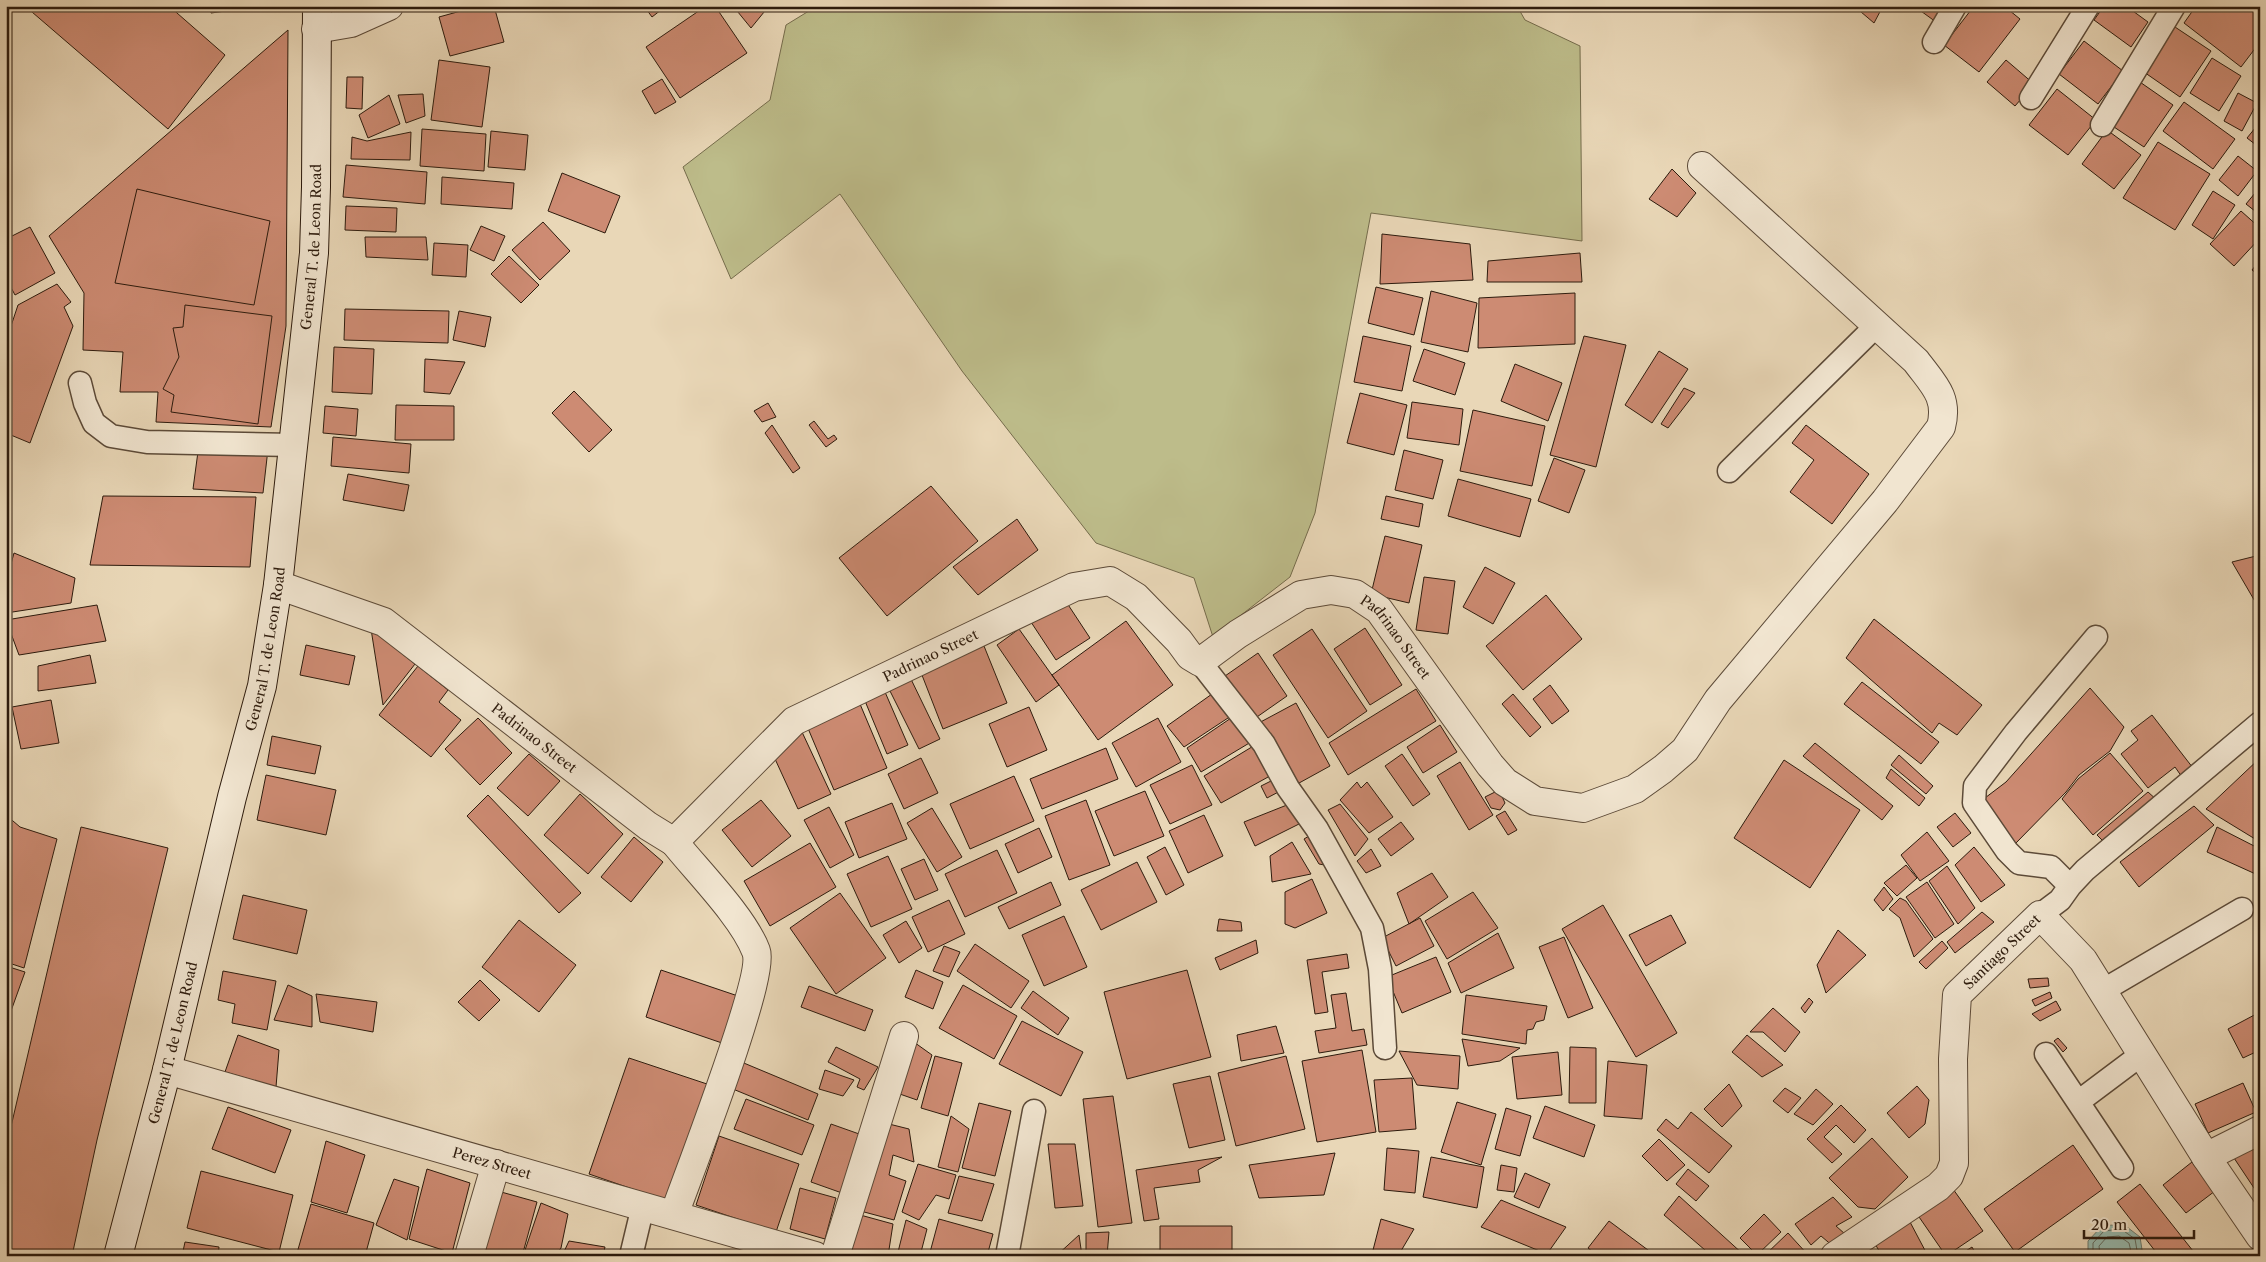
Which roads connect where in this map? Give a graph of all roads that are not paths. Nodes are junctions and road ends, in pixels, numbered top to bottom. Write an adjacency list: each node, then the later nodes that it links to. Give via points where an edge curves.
1 (390, 6): 5 (street, via 351,23)
2 (1955, 6): 6 (lane)
3 (2088, 6): 7 (lane)
4 (2174, 6): 8 (lane)
5 (316, 18): 12 (street, General T. de Leon Road, via 314,253)
6 (1934, 42)
7 (2031, 98)
8 (2102, 124)
9 (1702, 166): 10 (street, Padrinao Street)
10 (1877, 325): 13 (lane); 16 (street, Padrinao Street, via 1916,361 1938,390 1945,412 1941,427 1885,501 1718,700 1685,750 1635,789 1583,808 1535,801 1505,782 1379,610 1354,594 1331,590 1301,595)
11 (80, 383): 12 (lane, via 94,423 111,436 147,442)
12 (294, 445): 14 (street, General T. de Leon Road)
13 (1729, 470)
14 (278, 585): 18 (street, Padrinao Street, via 384,622 648,826); 27 (street, General T. de Leon Road, via 262,686)
15 (2096, 637): 19 (lane, via 1975,786 1974,803 2006,851 2019,863 2051,867)
16 (1200, 662): 18 (street, Padrinao Street, via 1190,656 1136,597 1110,581 1074,587 794,721); 24 (lane, via 1264,744 1288,788 1317,829 1372,928 1380,969)
17 (2260, 723): 19 (lane)
18 (674, 842): 35 (street, via 740,923 757,953 755,977 745,1016)
19 (2070, 886): 21 (lane, via 2060,900)
20 (2242, 909): 22 (lane)
21 (2040, 915): 22 (street, Santiago Street, via 2083,960); 43 (street, Santiago Street, via 1957,995 1953,1059 1954,1163 1948,1176 1938,1187)
22 (2102, 990): 26 (street, Santiago Street)
23 (904, 1036): 41 (street)
24 (1385, 1048)
25 (2046, 1054): 28 (lane)
26 (2142, 1054): 28 (lane); 31 (street, Santiago Street)
27 (167, 1070): 32 (street, Perez Street); 37 (street, General T. de Leon Road)
28 (2078, 1102): 33 (lane)
29 (1034, 1111): 42 (lane)
30 (2260, 1130): 31 (street)
31 (2206, 1158): 36 (street, Santiago Street)
32 (496, 1164): 34 (street, Perez Street); 38 (street)
33 (2122, 1168)
34 (643, 1206): 35 (street, Perez Street); 39 (lane)
35 (674, 1215): 40 (street, Perez Street)
36 (2260, 1236)
37 (118, 1256)
38 (469, 1256)
39 (630, 1256)
40 (815, 1256)
41 (835, 1256)
42 (1007, 1256)
43 (1835, 1256)

